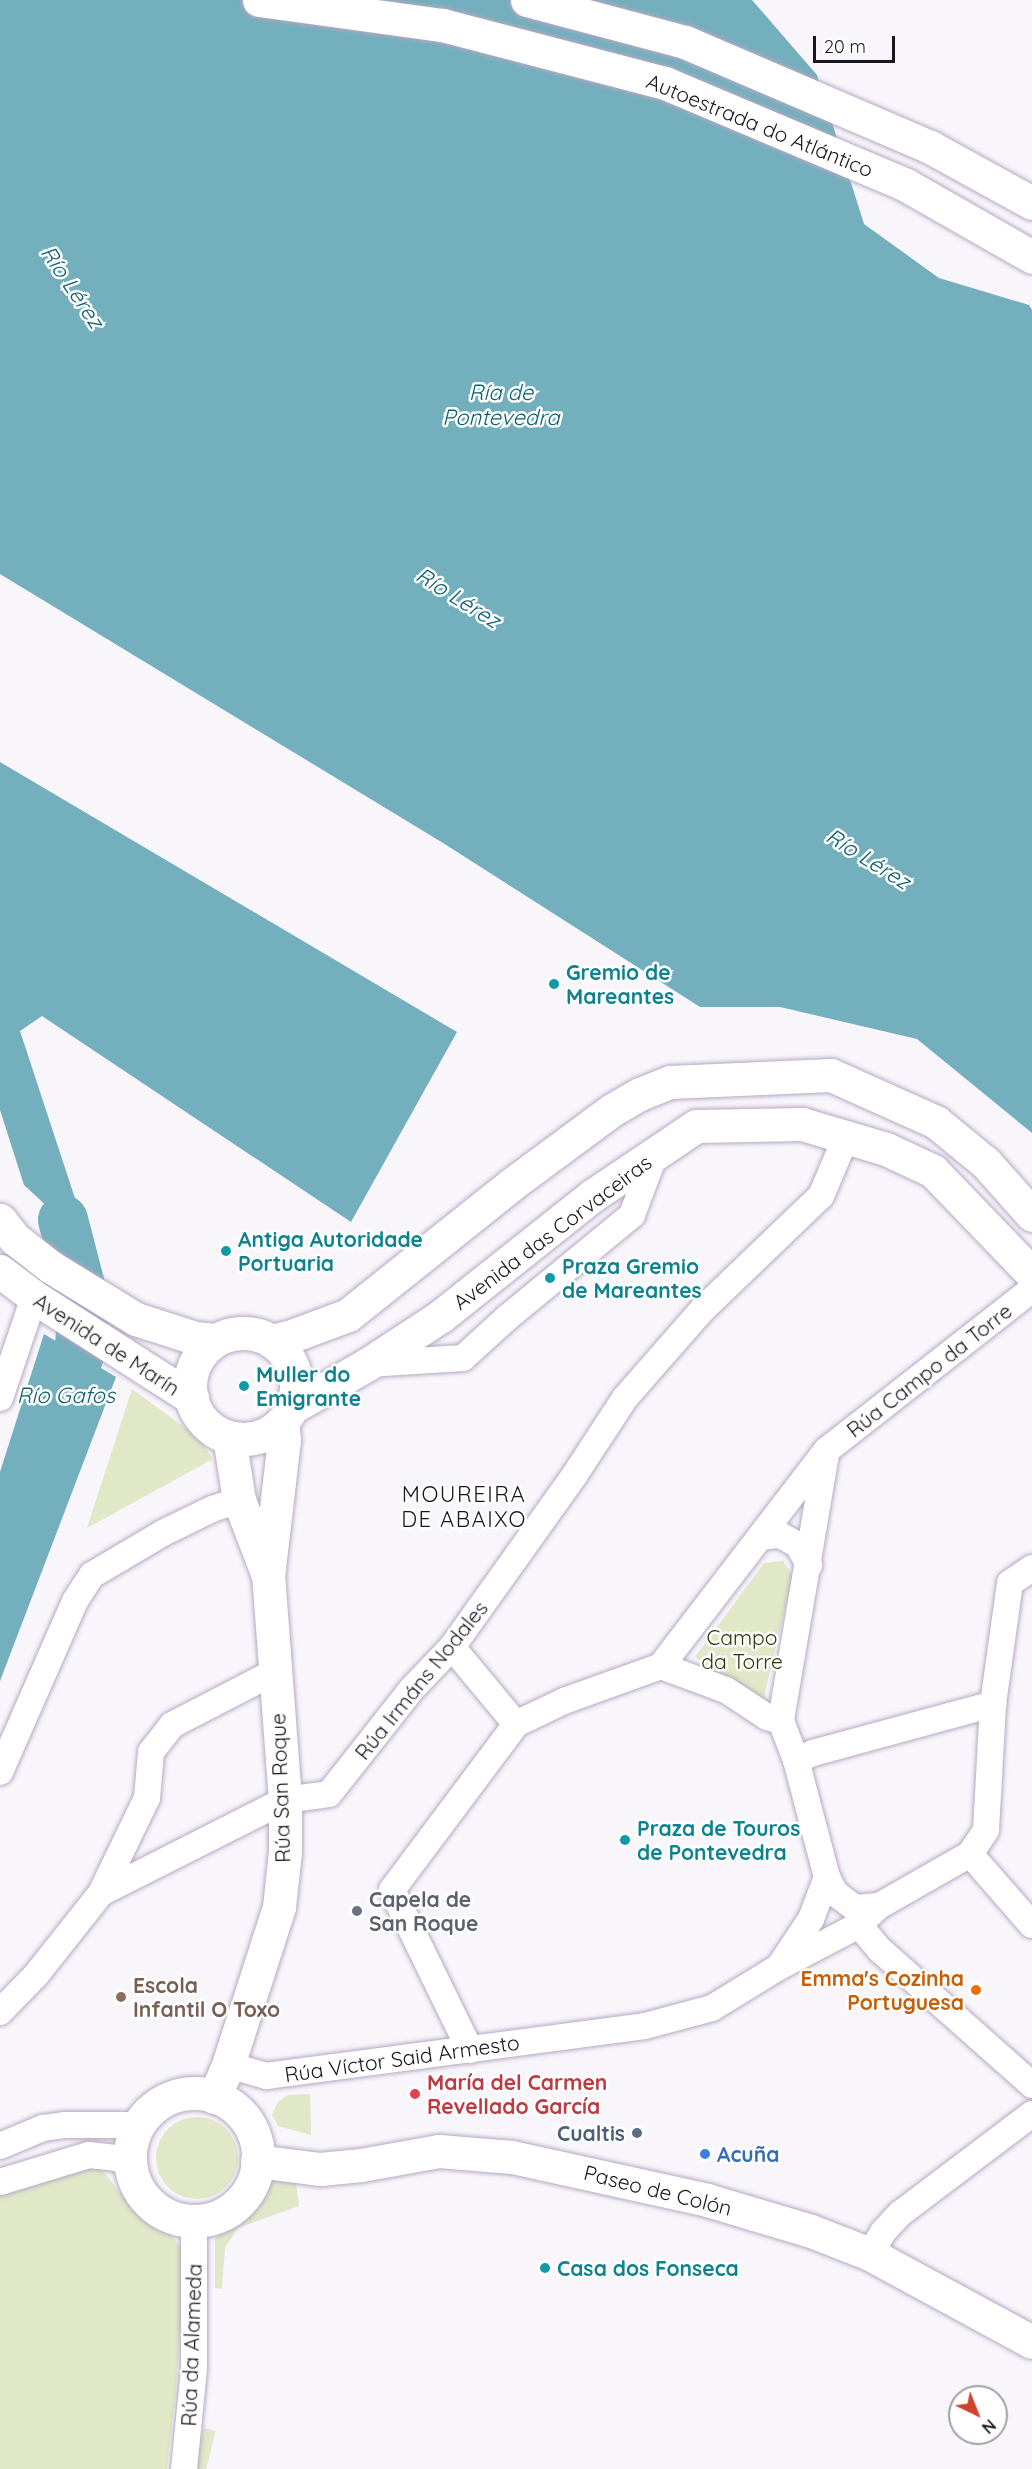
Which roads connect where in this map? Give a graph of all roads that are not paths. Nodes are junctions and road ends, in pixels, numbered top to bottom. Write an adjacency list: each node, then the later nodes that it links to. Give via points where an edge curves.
1 (260, 0): 4 (main road, Autoestrada do Atlántico, via 442,25 665,83 906,185)
2 (527, 0): 3 (main road, via 685,42 930,147)
3 (1032, 203)
4 (1032, 257)
5 (846, 1137): 6 (main road, Avenida das Corvaceiras, via 802,1124 696,1126); 9 (main road, Avenida das Corvaceiras, via 886,1149 933,1171); 25 (street, Rúa Irmáns Nodales, via 821,1196 703,1309 625,1398)
6 (655, 1154): 14 (main road, Avenida das Corvaceiras, via 592,1196 441,1316); 14 (street, via 632,1215 463,1358)
7 (1032, 1215): 13 (main road, via 986,1163 936,1122 831,1075 670,1082 640,1094 604,1116 348,1315)
8 (0, 1220): 12 (main road, Avenida de Marín, via 15,1239 51,1267 111,1305 153,1326)
9 (1032, 1274)
10 (1032, 1289): 19 (street, Rúa Campo da Torre)
11 (21, 1292): 15 (street); 16 (main road, Avenida de Marín)
12 (216, 1340): 13 (main road, via 244,1333); 16 (main road, via 195,1365 190,1381)
13 (271, 1341): 17 (main road, via 283,1351 296,1378)
14 (368, 1364): 17 (main road, Avenida das Corvaceiras)
15 (0, 1398)
16 (192, 1398): 18 (main road, via 205,1422)
17 (286, 1415): 18 (main road, via 258,1437); 24 (main road, Rúa San Roque)
18 (229, 1437): 20 (main road, Rúa San Roque)
19 (826, 1450): 21 (street, Rúa Campo da Torre); 22 (street, Rúa Campo da Torre)
20 (239, 1500): 24 (main road, Rúa San Roque); 32 (street, via 163,1533 92,1575 75,1601)
21 (760, 1537): 22 (street, via 780,1536 798,1545); 26 (street, Rúa Campo da Torre)
22 (809, 1565): 29 (street, Rúa Campo da Torre)
23 (1032, 1568): 28 (street, Rúa Víctor Said Armesto, via 1010,1583)
24 (268, 1576): 27 (main road, Rúa San Roque)
25 (452, 1647): 30 (street); 33 (street, Rúa Irmáns Nodales, via 411,1690 329,1794)
26 (661, 1666): 29 (street, via 726,1690 767,1717); 30 (street, via 564,1701)
27 (276, 1671): 33 (main road, Rúa San Roque); 36 (street, via 172,1725 151,1752 147,1798)
28 (993, 1704): 31 (street); 34 (street, Rúa Víctor Said Armesto, via 986,1830)
29 (781, 1721): 31 (street)
30 (516, 1724): 42 (street, via 392,1890)
31 (796, 1760): 35 (street)
32 (0, 1772)
33 (285, 1800): 36 (street, Rúa Irmáns Nodales); 43 (main road, Rúa San Roque, via 279,1907)
34 (970, 1854): 37 (street, Rúa Víctor Said Armesto); 39 (street)
35 (827, 1877): 37 (street, via 835,1893 855,1908); 40 (street, Rúa Víctor Said Armesto, via 811,1919)
36 (101, 1893): 41 (street, via 36,1975)
37 (879, 1906): 38 (street, Rúa Víctor Said Armesto)
38 (859, 1925): 40 (street, Rúa Víctor Said Armesto); 44 (street, via 879,1949)
39 (1032, 1925)
40 (779, 1967): 42 (street, Rúa Víctor Said Armesto, via 712,2008 645,2026)
41 (0, 2012)
42 (470, 2050): 43 (street, Rúa Víctor Said Armesto, via 266,2076)
43 (228, 2065): 45 (main road, Rúa San Roque)
44 (1032, 2085)
45 (214, 2097): 47 (main road, via 171,2097 158,2104); 49 (main road, via 242,2115 256,2144)
46 (1032, 2114): 53 (street, via 901,2213)
47 (138, 2126): 48 (street, via 43,2128); 50 (main road)
48 (0, 2146)
49 (258, 2161): 52 (main road, via 248,2191 237,2203 210,2219); 53 (main road, Paseo de Colón, via 320,2169 439,2151 512,2157 707,2200 811,2231)
50 (130, 2164): 51 (street, via 89,2155); 52 (main road, via 137,2186 151,2205 171,2217)
51 (0, 2182)
52 (194, 2221): 55 (street, Rúa da Alameda, via 194,2368)
53 (870, 2254): 54 (main road, Paseo de Colón)
54 (1032, 2342)
55 (184, 2469)

